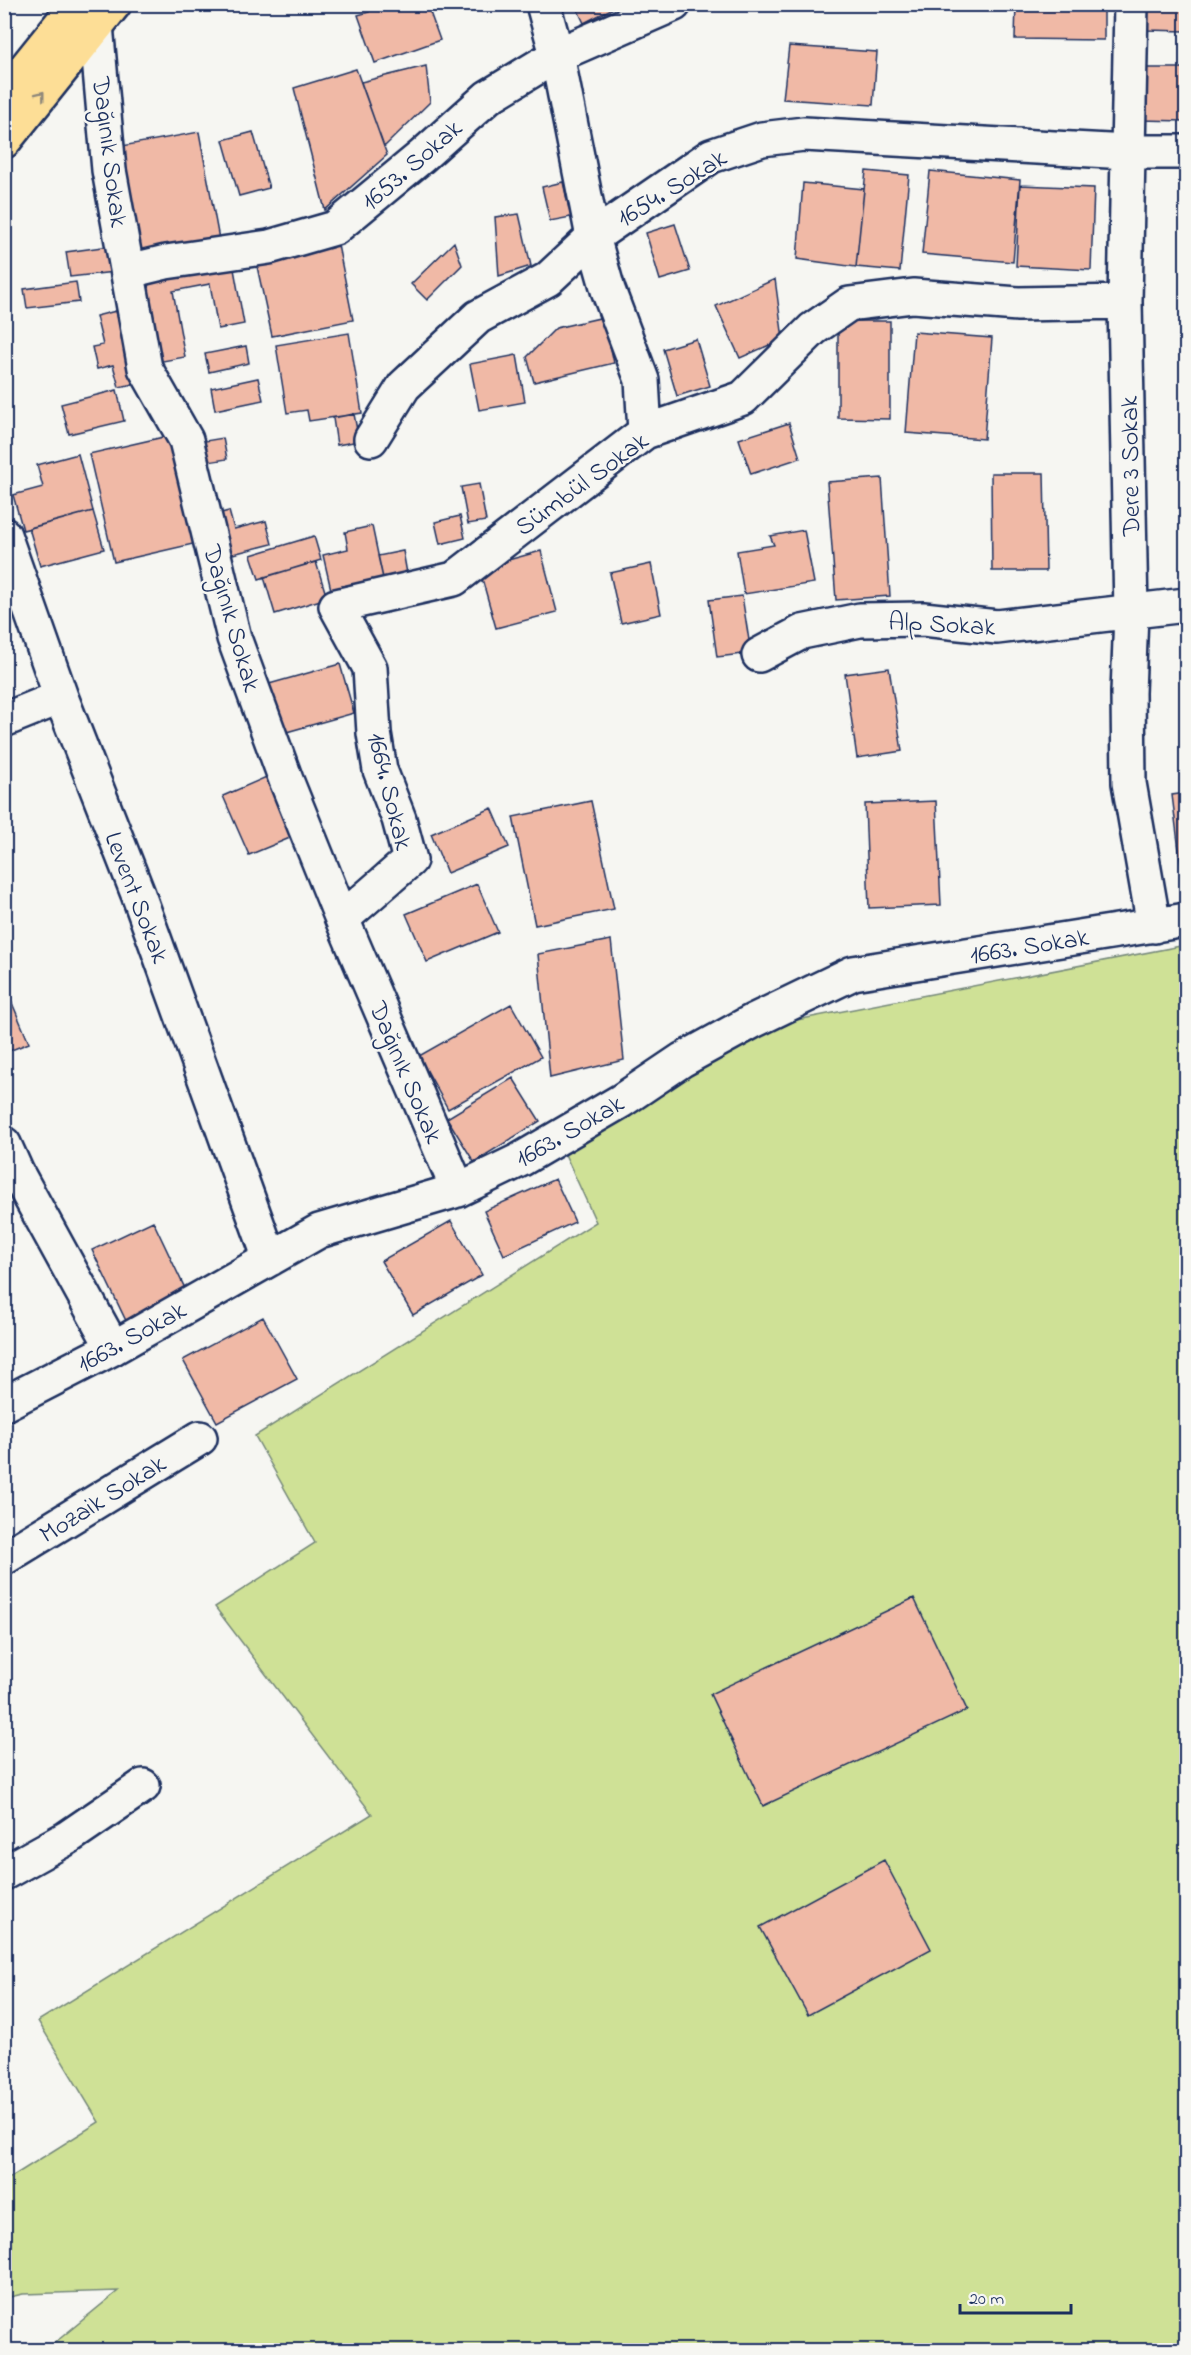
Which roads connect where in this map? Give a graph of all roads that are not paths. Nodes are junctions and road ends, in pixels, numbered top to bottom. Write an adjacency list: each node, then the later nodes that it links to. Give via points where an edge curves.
1 (543, 4): 5 (street)
2 (674, 4): 5 (street, 1653. Sokak)
3 (1131, 4): 8 (street, Dere 3 Sokak)
4 (96, 11): 6 (main road); 7 (main road, one-way to 4); 11 (street, Dağınık Sokak, via 109,170)
5 (557, 55): 10 (street); 11 (street, 1653. Sokak, via 488,96 335,228 269,247)
6 (4, 95)
7 (4, 141)
8 (1127, 152): 9 (street, 1654. Sokak); 10 (street, 1654. Sokak, via 804,134 762,139 711,156); 12 (street, Dere 3 Sokak)
9 (1186, 152)
10 (593, 237): 13 (street, via 642,380); 14 (street, 1654. Sokak, via 548,279 478,317 440,350 404,386)
11 (129, 271): 22 (street, Dağınık Sokak, via 145,368 186,440 234,638)
12 (1125, 302): 13 (street, Sümbül Sokak, via 1018,304 913,296 849,304 813,329 743,398); 18 (street, Dere 3 Sokak)
13 (645, 432): 17 (street, Sümbül Sokak, via 454,579)
14 (370, 439)
15 (4, 535): 20 (street, Levent Sokak)
16 (1186, 605): 18 (street, Alp Sokak)
17 (336, 606): 22 (street, 1664. Sokak, via 370,668 380,770 410,860)
18 (1131, 613): 19 (street, Alp Sokak, via 997,627 923,619 860,620 802,632); 24 (street, Dere 3 Sokak, via 1129,783)
19 (759, 655)
20 (61, 697): 21 (street); 27 (street, Levent Sokak, via 138,894)
21 (4, 720)
22 (342, 919): 26 (street, Dağınık Sokak)
23 (1186, 920): 24 (street, 1663. Sokak)
24 (1154, 926): 26 (street, 1663. Sokak, via 852,973 682,1060 520,1160)
25 (6, 1156): 28 (street)
26 (458, 1190): 27 (street, 1663. Sokak, via 319,1231)
27 (270, 1259): 28 (street, 1663. Sokak)
28 (113, 1348): 29 (street, 1663. Sokak)
29 (4, 1404)
30 (200, 1438): 31 (street, Mozaik Sokak)
31 (4, 1558)
32 (143, 1786): 33 (street, via 67,1838)
33 (4, 1874)

